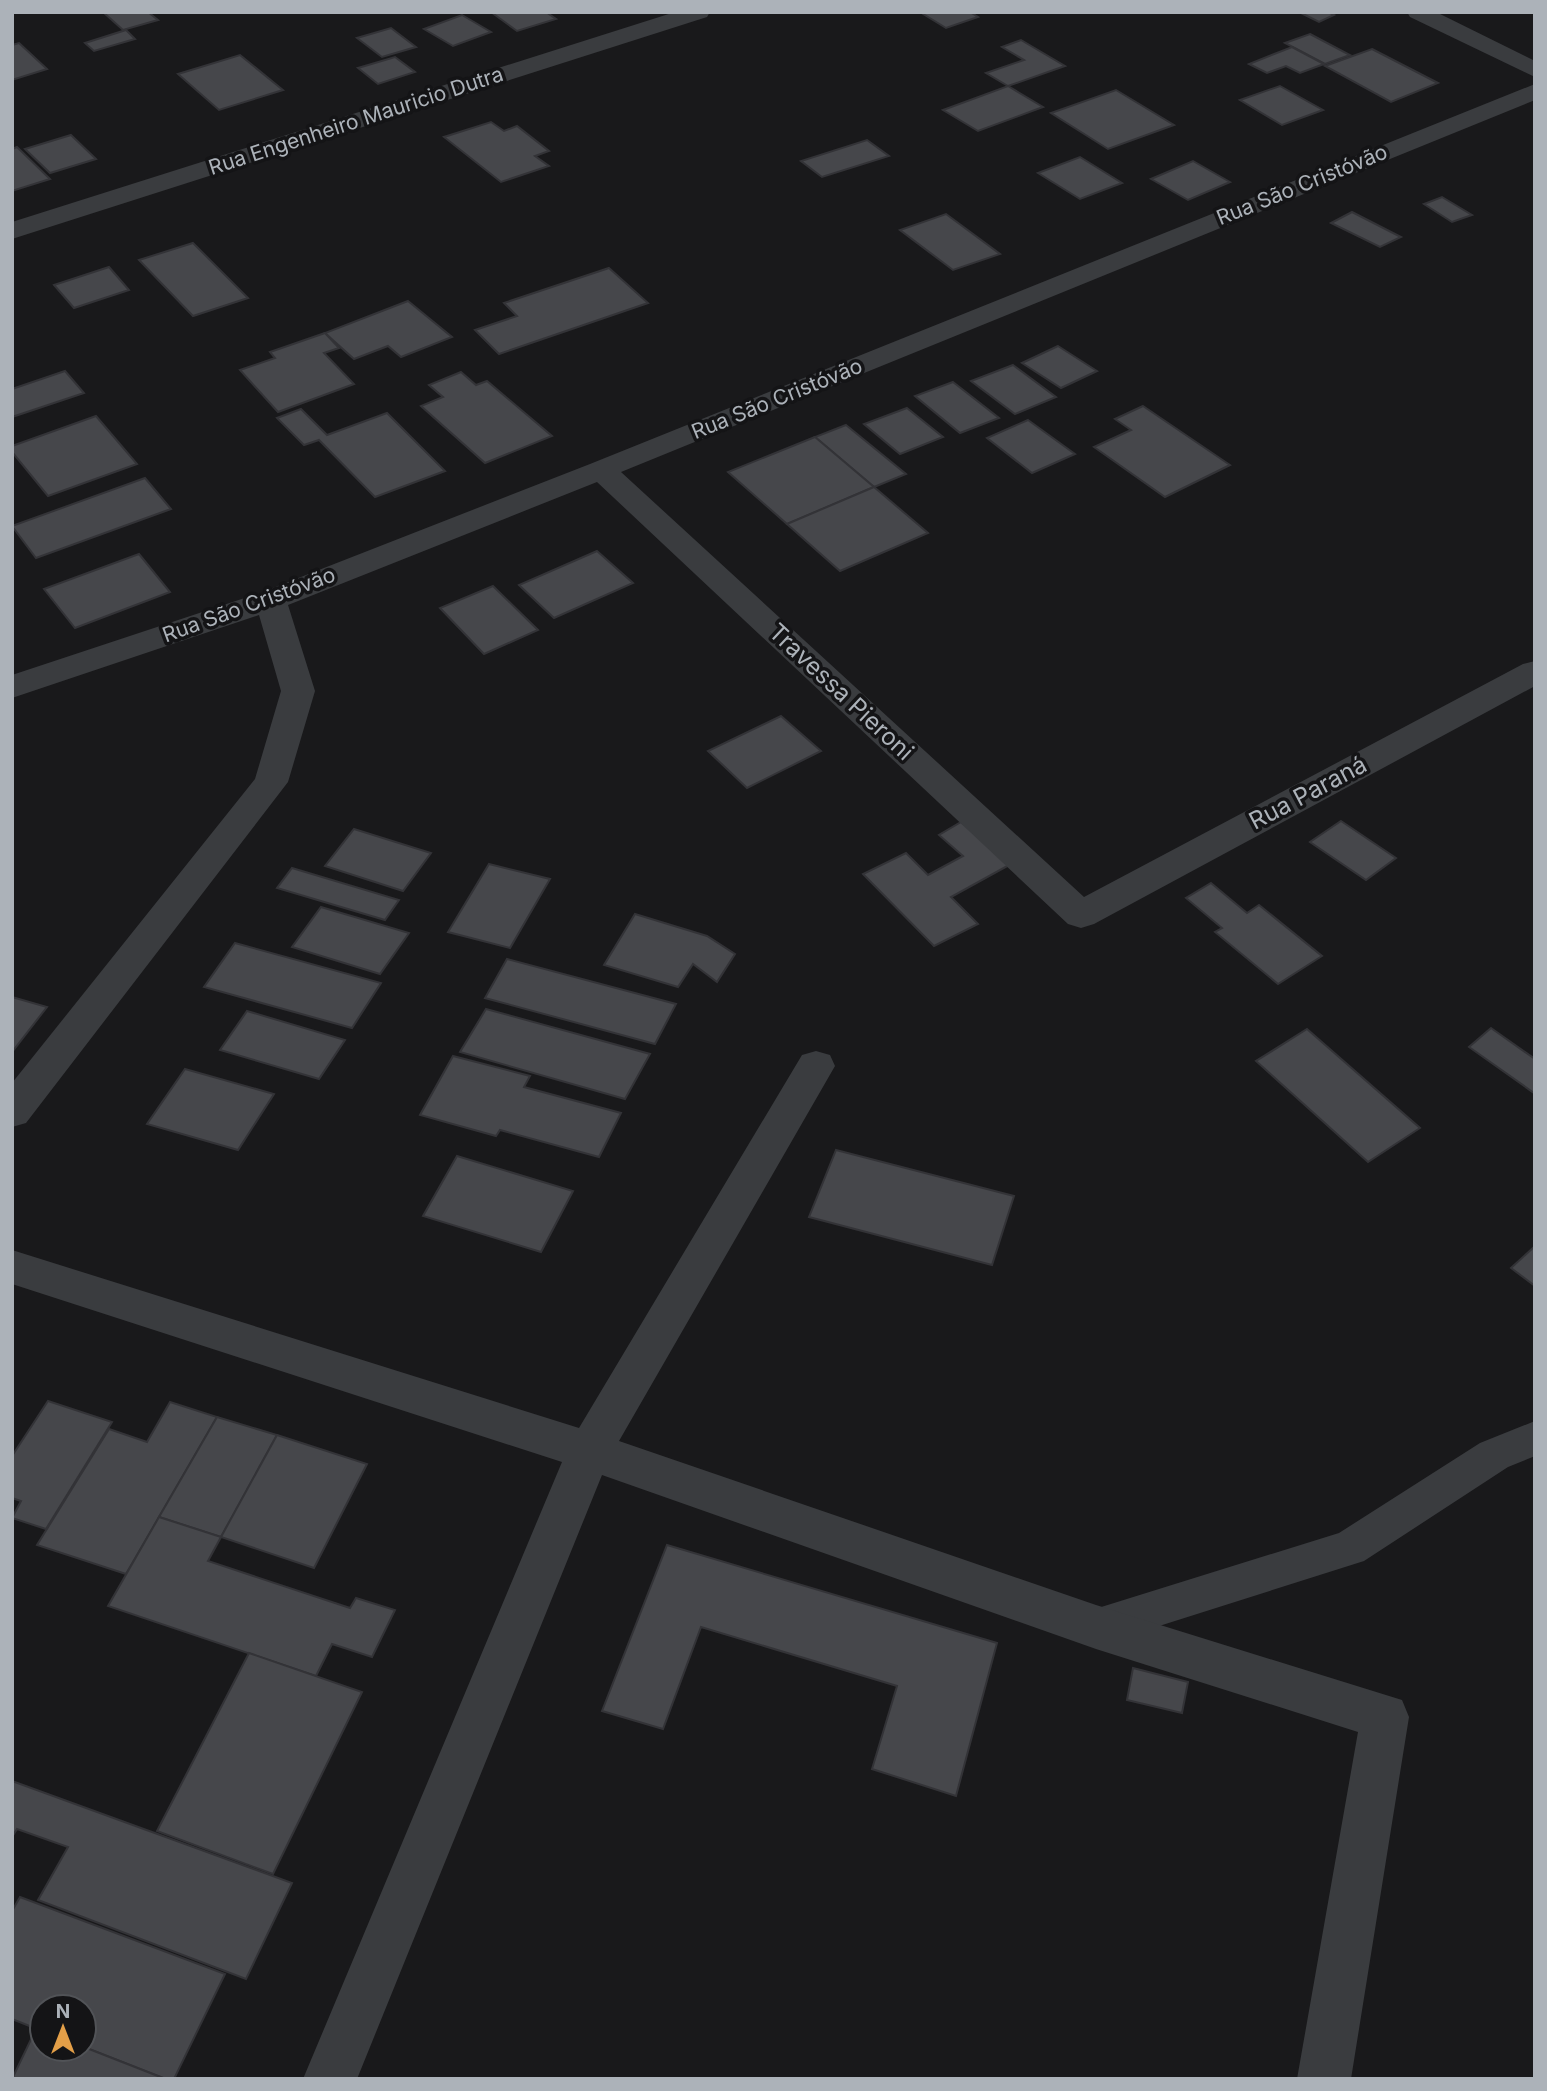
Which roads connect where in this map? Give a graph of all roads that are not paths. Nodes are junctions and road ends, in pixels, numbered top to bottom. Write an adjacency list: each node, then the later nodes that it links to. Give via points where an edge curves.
1 (699, 12): 5 (street, Rua Engenheiro Mauricio Dutra)
2 (1418, 12): 3 (street)
3 (1535, 70)
4 (1535, 91): 6 (street, Rua São Cristóvão)
5 (12, 231)
6 (601, 470): 7 (street, Rua São Cristóvão); 10 (street, Travessa Pieroni)
7 (271, 600): 9 (street, Rua São Cristóvão); 12 (street, via 298,691 271,782)
8 (1535, 672): 10 (street, Rua Paraná)
9 (12, 687)
10 (1081, 915)
11 (816, 1066): 15 (street)
12 (12, 1112)
13 (12, 1267): 15 (street)
14 (1535, 1438): 16 (lane, via 1494,1455 1350,1548)
15 (589, 1451): 16 (street); 17 (street)
16 (1096, 1627): 18 (street, via 1385,1717)
17 (330, 2079)
18 (1324, 2079)

